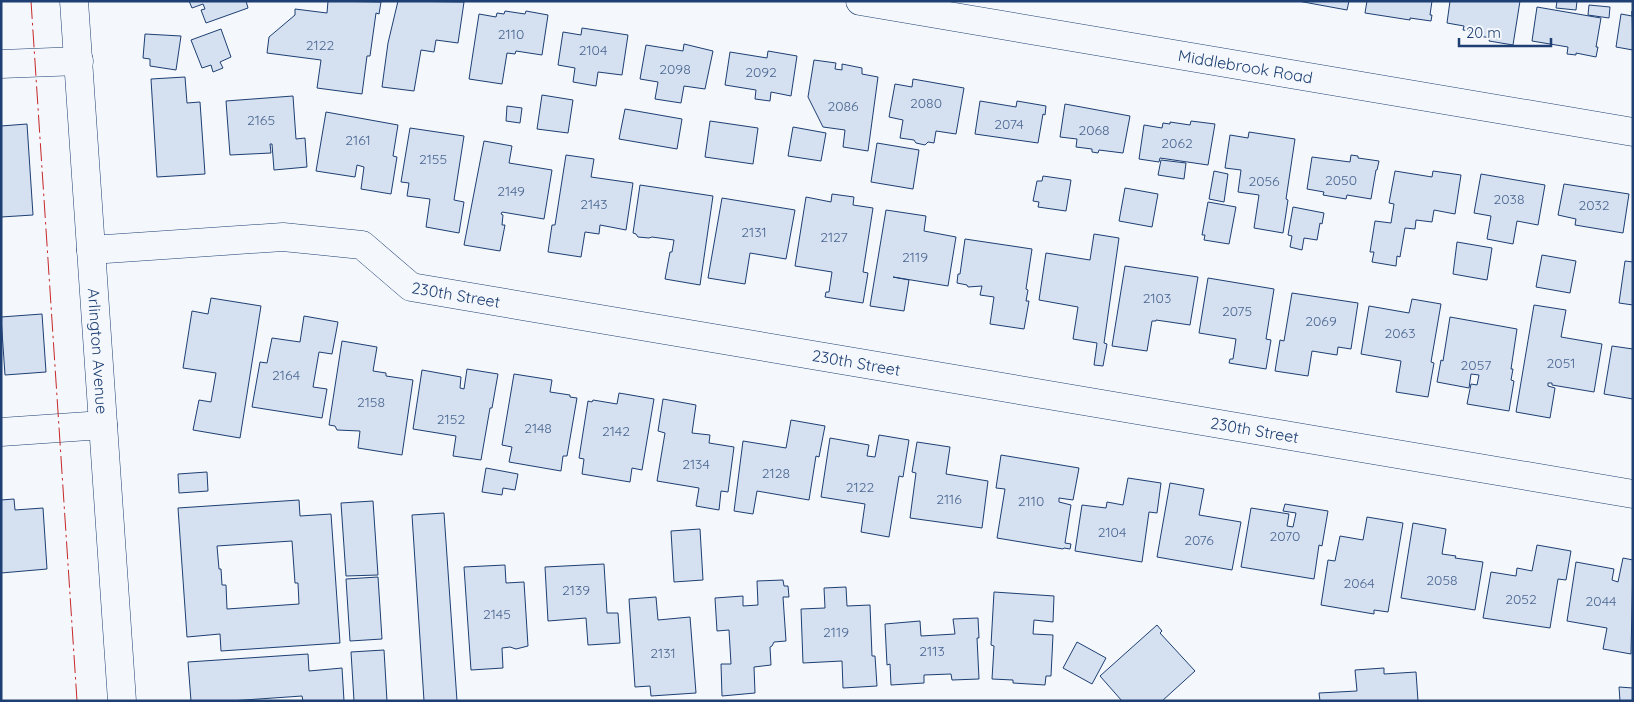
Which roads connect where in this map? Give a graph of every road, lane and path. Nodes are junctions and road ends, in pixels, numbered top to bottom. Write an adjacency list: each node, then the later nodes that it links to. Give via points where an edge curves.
1 (74, 1): 3 (street, Arlington Avenue)
2 (860, 1): 5 (street, Middlebrook Road)
3 (79, 61): 4 (street); 6 (street, Arlington Avenue)
4 (1, 64)
5 (1633, 132)
6 (91, 250): 7 (street, Arlington Avenue); 9 (street, 230th Street, via 283,237 362,245 411,287)
7 (103, 425): 8 (street); 10 (street, Arlington Avenue)
8 (1, 432)
9 (1633, 494)
10 (122, 701)

